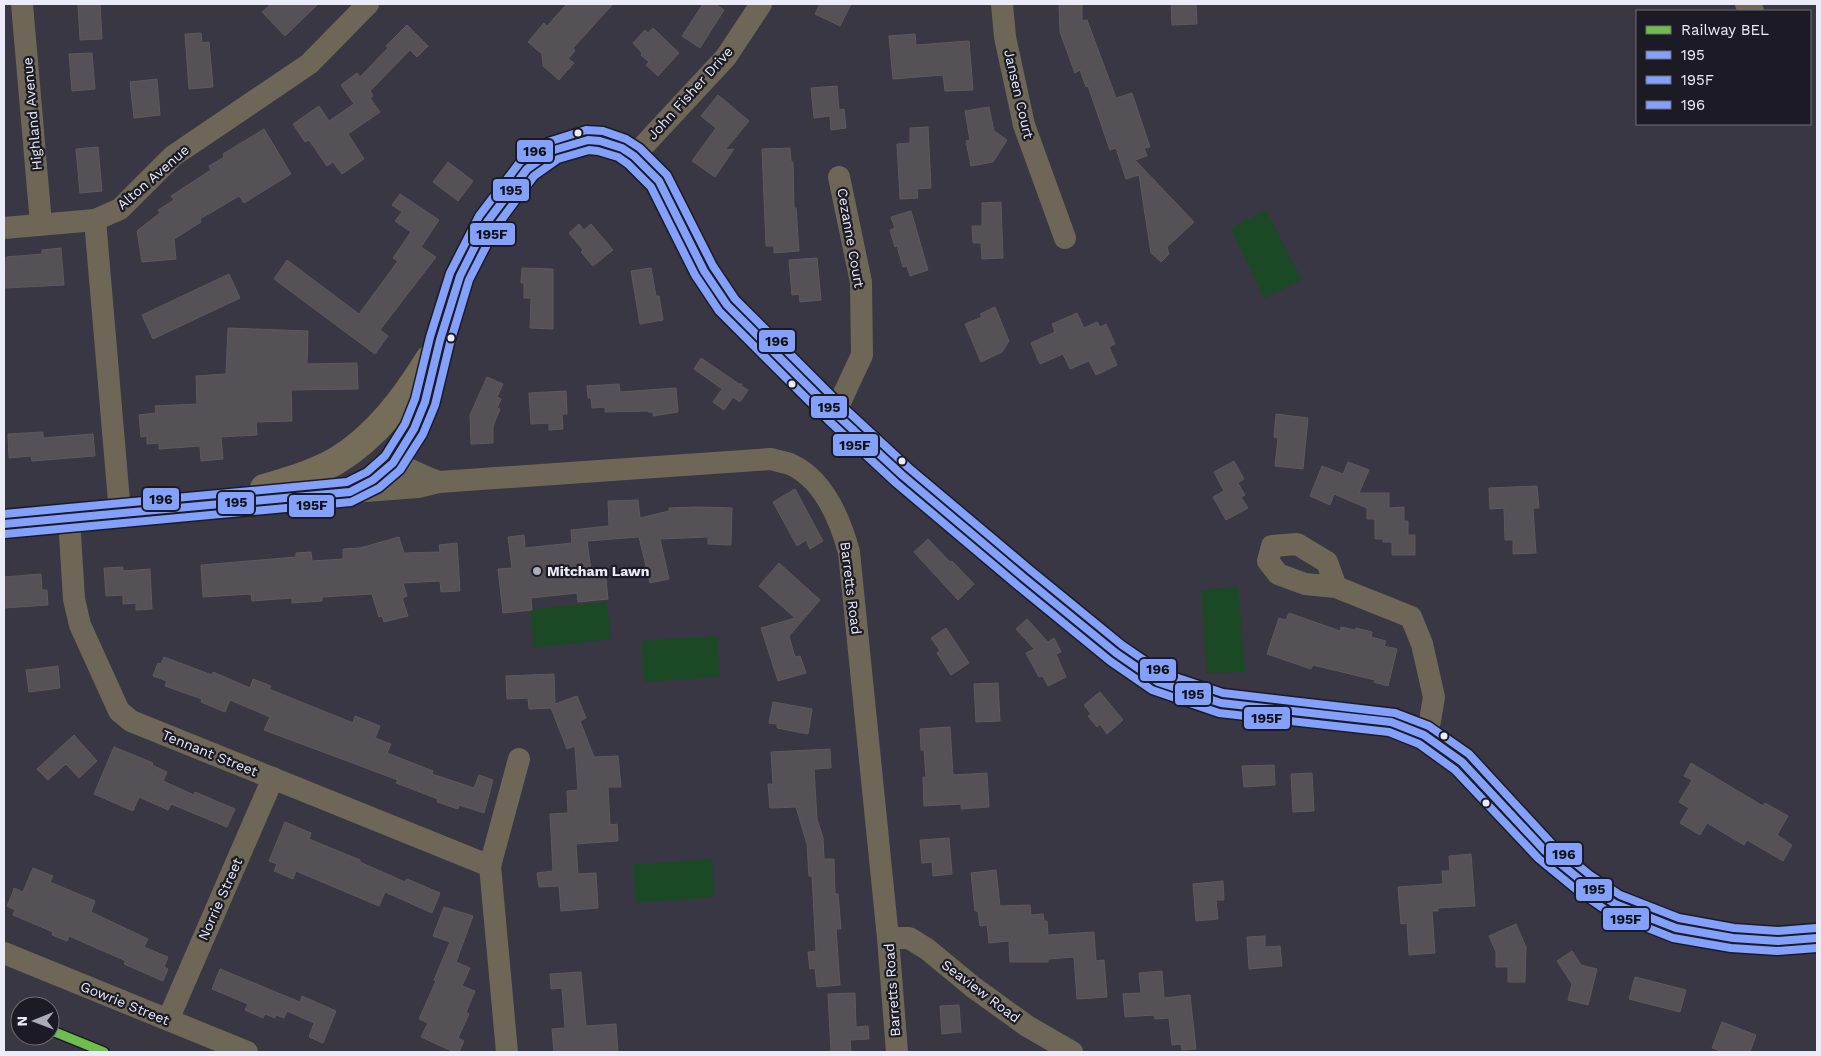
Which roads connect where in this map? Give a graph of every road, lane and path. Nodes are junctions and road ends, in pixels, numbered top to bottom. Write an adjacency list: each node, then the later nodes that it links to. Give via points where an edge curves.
1 (22, 4): 8 (street, Highland Avenue)
2 (368, 4): 7 (street, Alton Avenue, via 309,64 173,156 120,209)
3 (761, 4): 5 (street, John Fisher Drive, via 726,56)
4 (1002, 4): 10 (street, Jansen Court, via 1005,37 1024,125)
5 (634, 156): 11 (main road, via 615,146 588,140 554,150 527,169 487,222 460,276); 12 (main road, via 660,181 704,271 727,305)
6 (840, 177): 12 (street, Cezanne Court, via 861,282 862,355)
7 (95, 220): 8 (street, Alton Avenue); 18 (street)
8 (41, 224): 9 (street, Alton Avenue)
9 (4, 228)
10 (1065, 238)
11 (440, 340): 13 (main road, via 425,402 414,429); 15 (main road, via 419,375 380,426 336,460)
12 (835, 413): 22 (main road, via 902,475 1023,577 1116,653 1158,682 1221,703 1391,722)
13 (393, 464): 14 (street, Barretts Road); 15 (main road, via 365,466 329,481); 16 (main road)
14 (439, 482): 16 (street, Barretts Road, via 418,487); 26 (street, Barretts Road, via 771,459 790,465 811,479 841,524 849,552)
15 (279, 484): 17 (main road)
16 (350, 492): 17 (main road)
17 (202, 505): 18 (main road)
18 (120, 514): 19 (main road)
19 (69, 518): 20 (main road); 24 (street, Tennant Street, via 74,599 80,625 119,711 131,721)
20 (4, 524)
21 (1336, 587): 22 (street, via 1412,616 1434,697)
22 (1424, 735): 27 (main road, via 1462,762 1545,851 1615,904 1685,930 1778,941)
23 (519, 759): 25 (street)
24 (273, 778): 25 (street, Tennant Street); 29 (street, Norrie Street)
25 (490, 866): 31 (street)
26 (888, 938): 32 (street, Barretts Road); 33 (street, Seaview Road, via 909,938 927,949 972,987 1027,1026)
27 (1817, 938)
28 (4, 953): 29 (street, Gowrie Street)
29 (168, 1020): 30 (street, Gowrie Street)
30 (247, 1052)
31 (507, 1052)
32 (897, 1052)
33 (1072, 1052)

